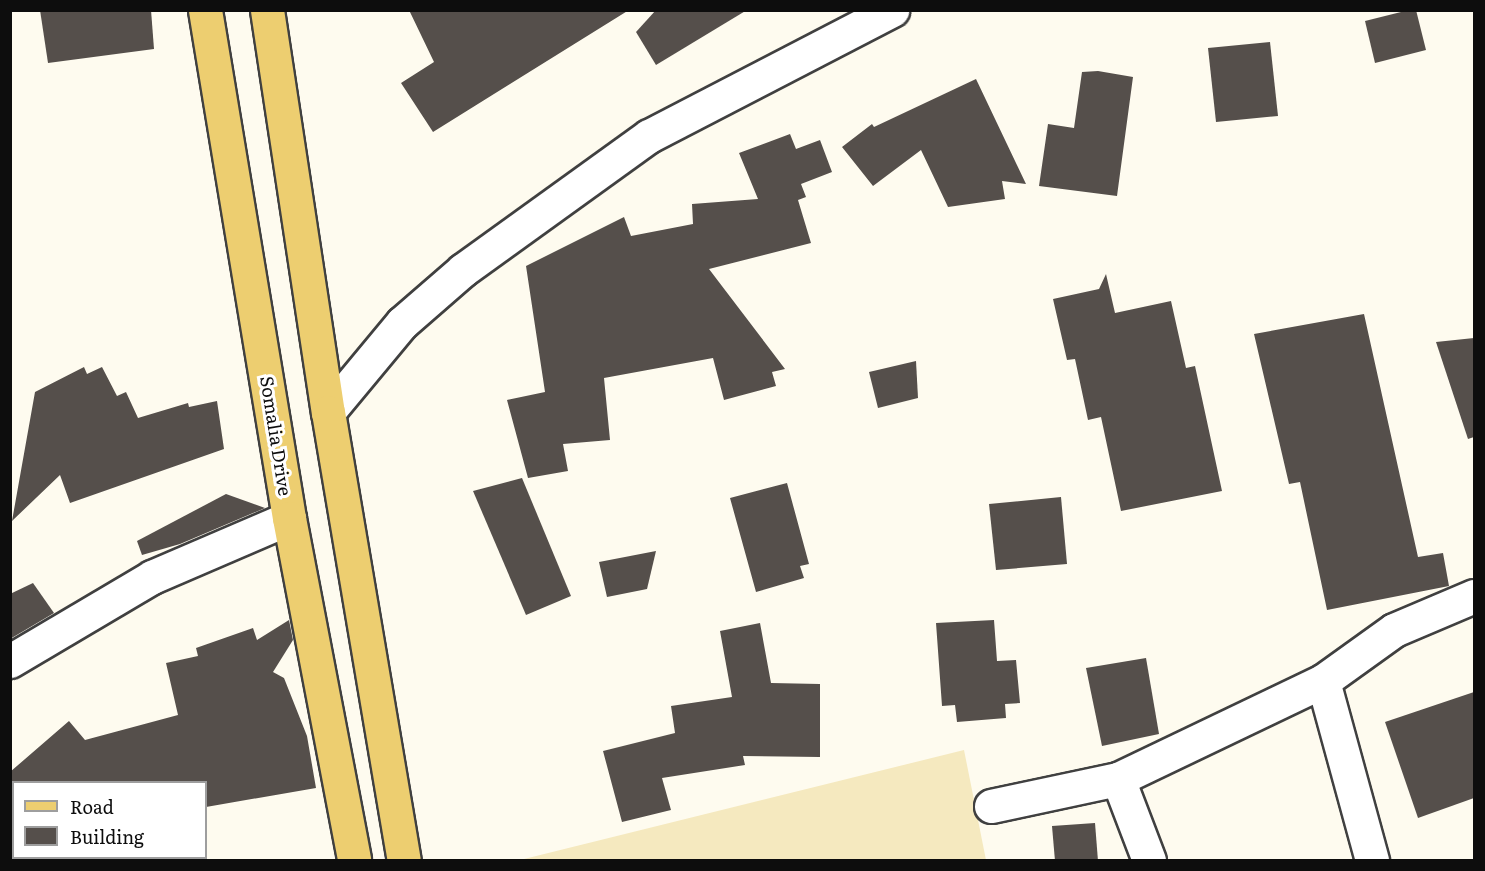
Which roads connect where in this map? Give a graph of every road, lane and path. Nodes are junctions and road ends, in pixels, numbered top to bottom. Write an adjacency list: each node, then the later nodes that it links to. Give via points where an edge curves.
1 (205, 10): 5 (main road, Somalia Drive)
2 (267, 10): 4 (main road)
3 (892, 10): 4 (street, via 631,150 463,270 402,323)
4 (328, 412): 12 (main road)
5 (289, 518): 7 (street, via 152,577); 11 (main road, Somalia Drive)
6 (1474, 596): 8 (street, via 1394,630)
7 (10, 661)
8 (1323, 681): 9 (street); 14 (street)
9 (1118, 778): 10 (street); 13 (street)
10 (991, 806)
11 (354, 861)
12 (404, 861)
13 (1149, 861)
14 (1372, 861)

